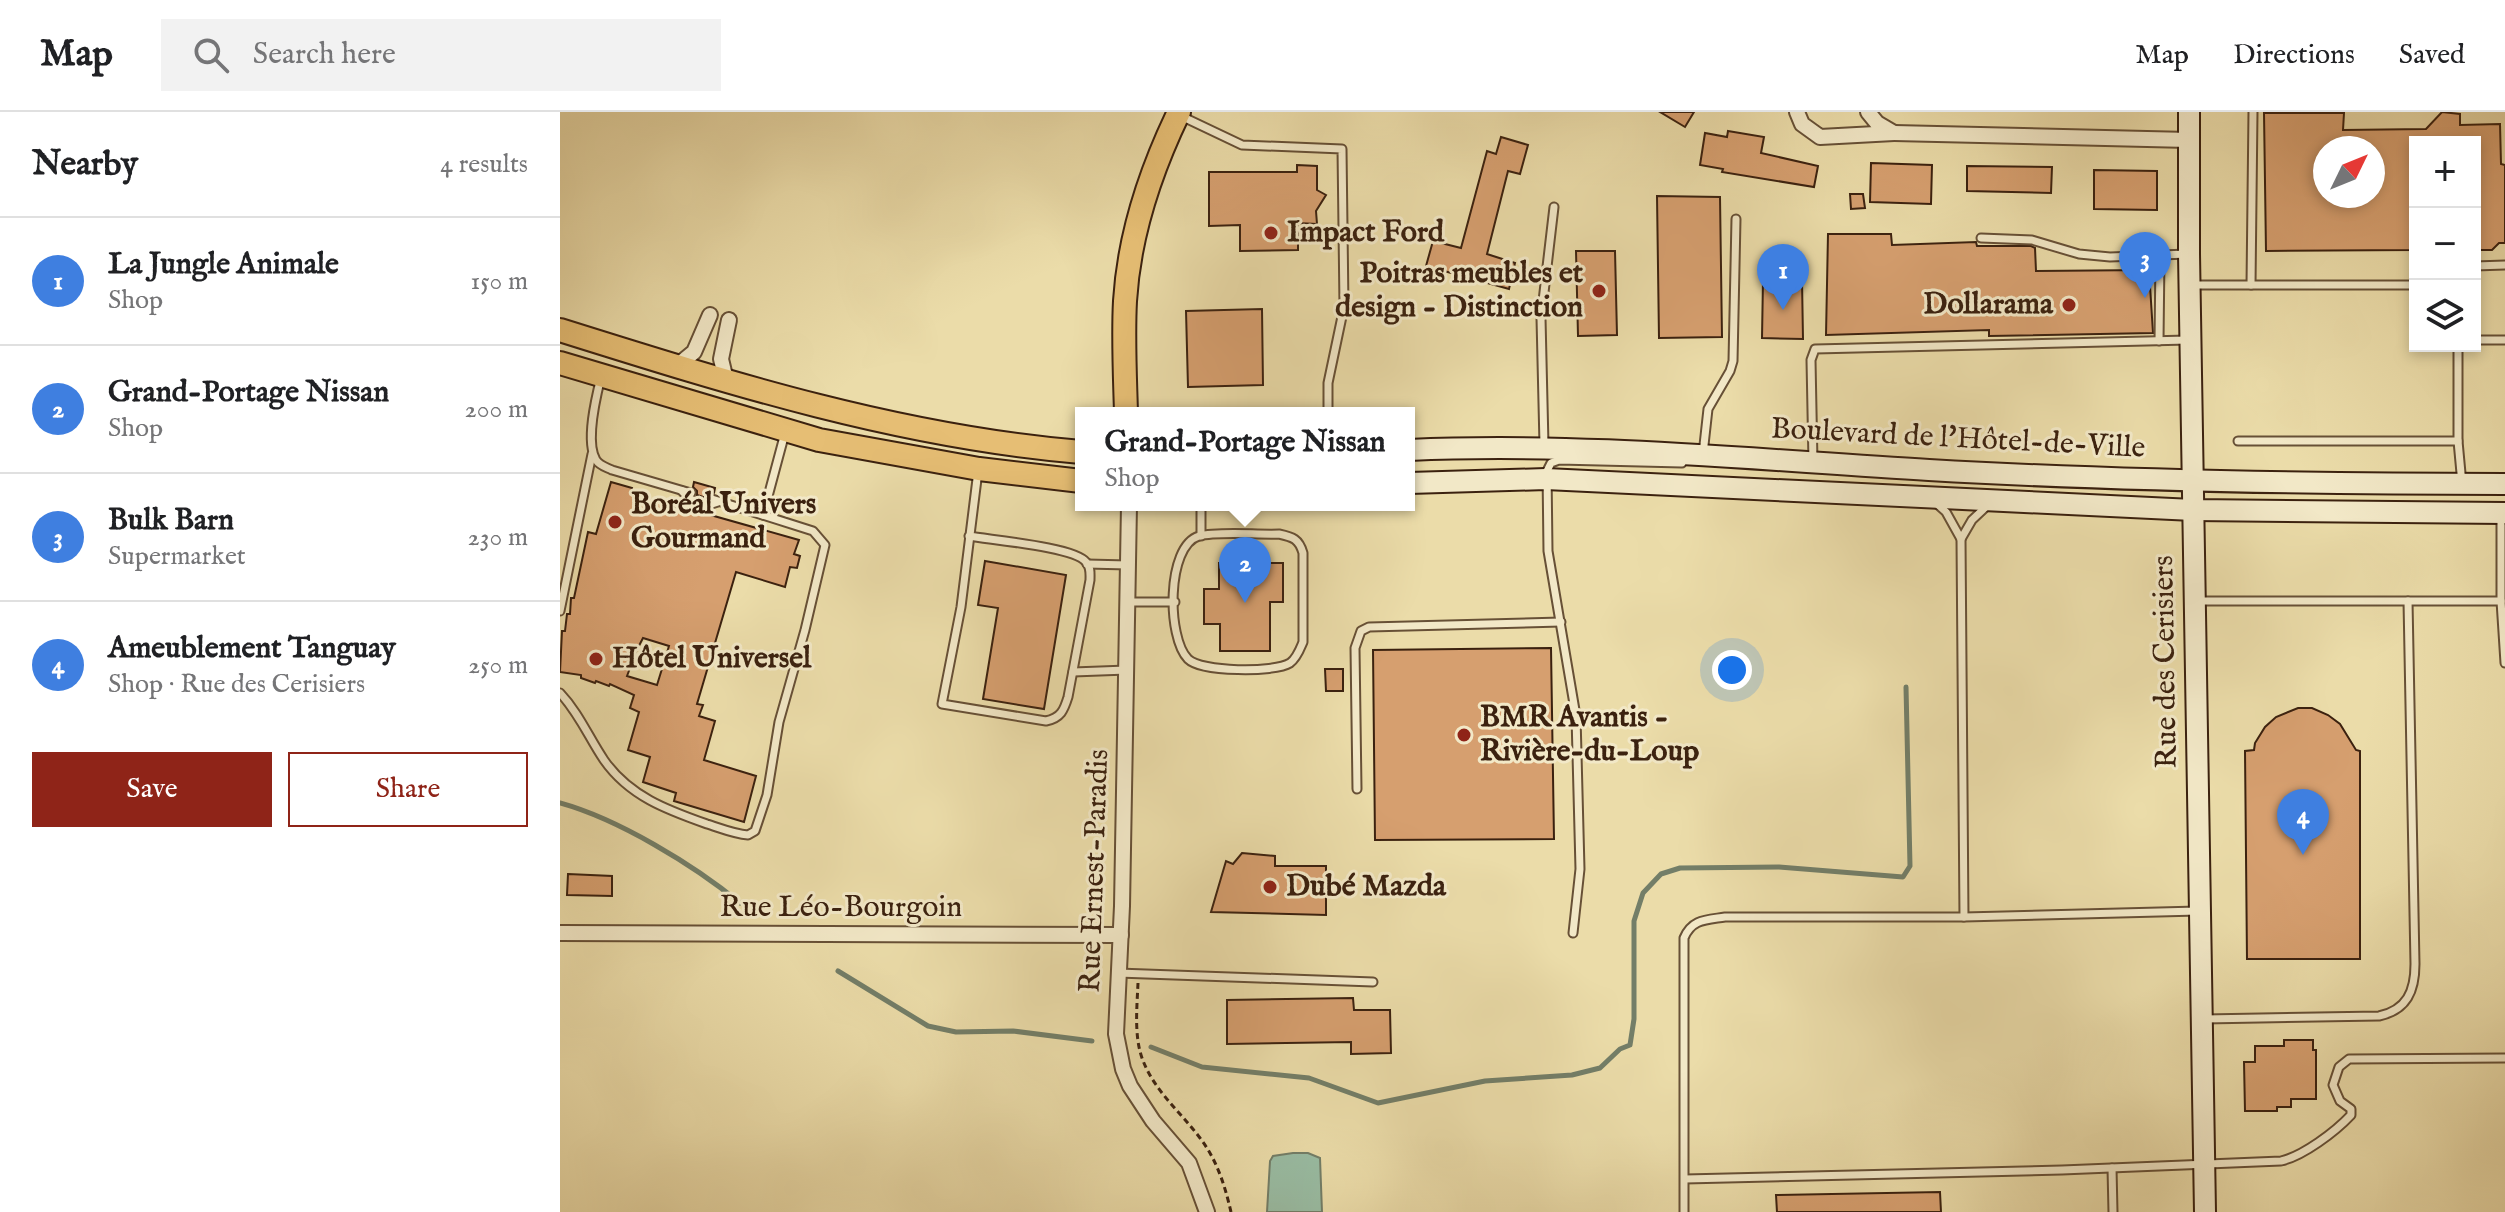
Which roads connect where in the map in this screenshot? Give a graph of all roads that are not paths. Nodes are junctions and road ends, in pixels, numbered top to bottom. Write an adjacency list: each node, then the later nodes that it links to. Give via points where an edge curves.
1 (1797, 112): 6 (street, via 1802,124 1820,137)
2 (1868, 112): 6 (street)
3 (2189, 112): 7 (main road, Rue des Cerisiers)
4 (2253, 112): 16 (lane)
5 (1178, 113): 30 (main road, via 1133,244 1125,304); 31 (lane, via 1242,145 1342,149 1344,307)
6 (1894, 133): 7 (street)
7 (2189, 140): 11 (main road, Rue des Cerisiers)
8 (1554, 207): 35 (lane, via 1541,318)
9 (1736, 219): 39 (lane, via 1733,361 1708,409)
10 (1981, 238): 12 (lane, via 2032,240 2079,254)
11 (2189, 254): 12 (lane); 15 (main road, Rue des Cerisiers)
12 (2160, 256): 24 (lane)
13 (2505, 265): 14 (lane)
14 (2481, 266)
15 (2190, 285): 16 (lane); 21 (main road, Rue des Cerisiers)
16 (2251, 285): 17 (lane)
17 (2409, 285)
18 (710, 315): 27 (street, via 694,352)
19 (729, 320): 29 (street, via 721,359)
20 (560, 330): 27 (main road)
21 (2190, 340): 24 (lane); 45 (main road, Rue des Cerisiers)
22 (2481, 340): 23 (lane)
23 (2505, 340)
24 (2159, 341): 41 (lane, via 1815,349)
25 (2458, 352): 34 (lane)
26 (560, 363): 28 (main road)
27 (677, 366): 29 (main road)
28 (601, 377): 32 (main road); 37 (lane)
29 (726, 380): 38 (main road, via 878,422)
30 (1126, 407)
31 (1328, 407)
32 (786, 431): 42 (main road); 55 (lane)
33 (2238, 441): 34 (lane)
34 (2458, 441): 47 (lane)
35 (1544, 448): 36 (main road, Boulevard de l'Hôtel-de-Ville); 39 (main road, Boulevard de l'Hôtel-de-Ville)
36 (1415, 450)
37 (593, 451): 55 (lane, via 602,466 687,492 689,500 710,506 716,500); 66 (lane)
38 (1075, 451)
39 (1703, 455): 40 (main road, Boulevard de l'Hôtel-de-Ville)
40 (1748, 458): 41 (main road, Boulevard de l'Hôtel-de-Ville); 43 (lane, via 1665,464 1555,461)
41 (1813, 462): 45 (main road, Boulevard de l'Hôtel-de-Ville)
42 (979, 469): 44 (main road); 56 (lane)
43 (1546, 479): 46 (main road, Boulevard de l'Hôtel-de-Ville); 49 (main road, Boulevard de l'Hôtel-de-Ville); 67 (lane, via 1547,547)
44 (1075, 480)
45 (2193, 482): 47 (main road, Boulevard de l'Hôtel-de-Ville); 51 (main road, Rue des Cerisiers)
46 (1415, 483)
47 (2462, 484): 48 (main road, Boulevard de l'Hôtel-de-Ville)
48 (2505, 484)
49 (1931, 499): 50 (main road, Boulevard de l'Hôtel-de-Ville); 58 (lane, via 1946,512)
50 (1992, 501): 51 (main road, Boulevard de l'Hôtel-de-Ville); 58 (lane)
51 (2193, 510): 54 (main road, Boulevard de l'Hôtel-de-Ville); 61 (main road, Rue des Cerisiers)
52 (1129, 511): 60 (street, Rue Ernest-Paradis)
53 (1201, 511): 57 (lane)
54 (2503, 513): 63 (lane)
55 (763, 515): 71 (lane, via 813,531 825,545 755,831 748,835 721,829 634,792 617,777)
56 (969, 536): 59 (lane, via 1066,551); 70 (lane, via 942,704 1055,719 1063,712)
57 (1201, 536): 65 (lane, via 1181,549); 65 (lane, via 1279,534 1300,542 1303,642 1290,663 1272,668 1201,667 1189,660 1176,638)
58 (1961, 539): 74 (lane)
59 (1087, 564): 60 (lane); 70 (lane, via 1090,580)
60 (1128, 565): 64 (street, Rue Ernest-Paradis)
61 (2195, 601): 62 (lane); 73 (main road, Rue des Cerisiers)
62 (2408, 601): 63 (lane); 80 (lane, via 2412,993 2402,1006 2379,1016)
63 (2501, 601): 68 (lane)
64 (1128, 602): 65 (lane); 69 (street, Rue Ernest-Paradis)
65 (1175, 602)
66 (560, 611)
67 (1561, 622): 72 (lane, via 1361,631 1355,648); 76 (lane, via 1576,716 1580,869)
68 (2505, 663)
69 (1127, 670): 70 (lane); 77 (street, Rue Ernest-Paradis)
70 (1073, 672)
71 (560, 693)
72 (1357, 789)
73 (2200, 911): 74 (lane); 80 (main road, Rue des Cerisiers)
74 (1964, 917): 84 (lane, via 1725,917 1697,921 1688,928)
75 (560, 933): 77 (street, Rue Léo-Bourgoin)
76 (1573, 933)
77 (1121, 935): 78 (street, Rue Ernest-Paradis)
78 (1118, 973): 79 (lane); 85 (street, Rue Ernest-Paradis, via 1116,1034 1123,1069 1141,1106 1189,1163)
79 (1373, 982)
80 (2202, 1019): 82 (main road, Rue des Cerisiers)
81 (2505, 1058): 82 (lane, via 2349,1059 2339,1067 2333,1085 2351,1115 2309,1149 2281,1161)
82 (2204, 1165): 83 (lane); 88 (main road, Rue des Cerisiers)
83 (2112, 1168): 84 (lane); 87 (lane)
84 (1685, 1179): 86 (lane)
85 (1207, 1212)
86 (1684, 1212)
87 (2113, 1212)
88 (2205, 1212)

